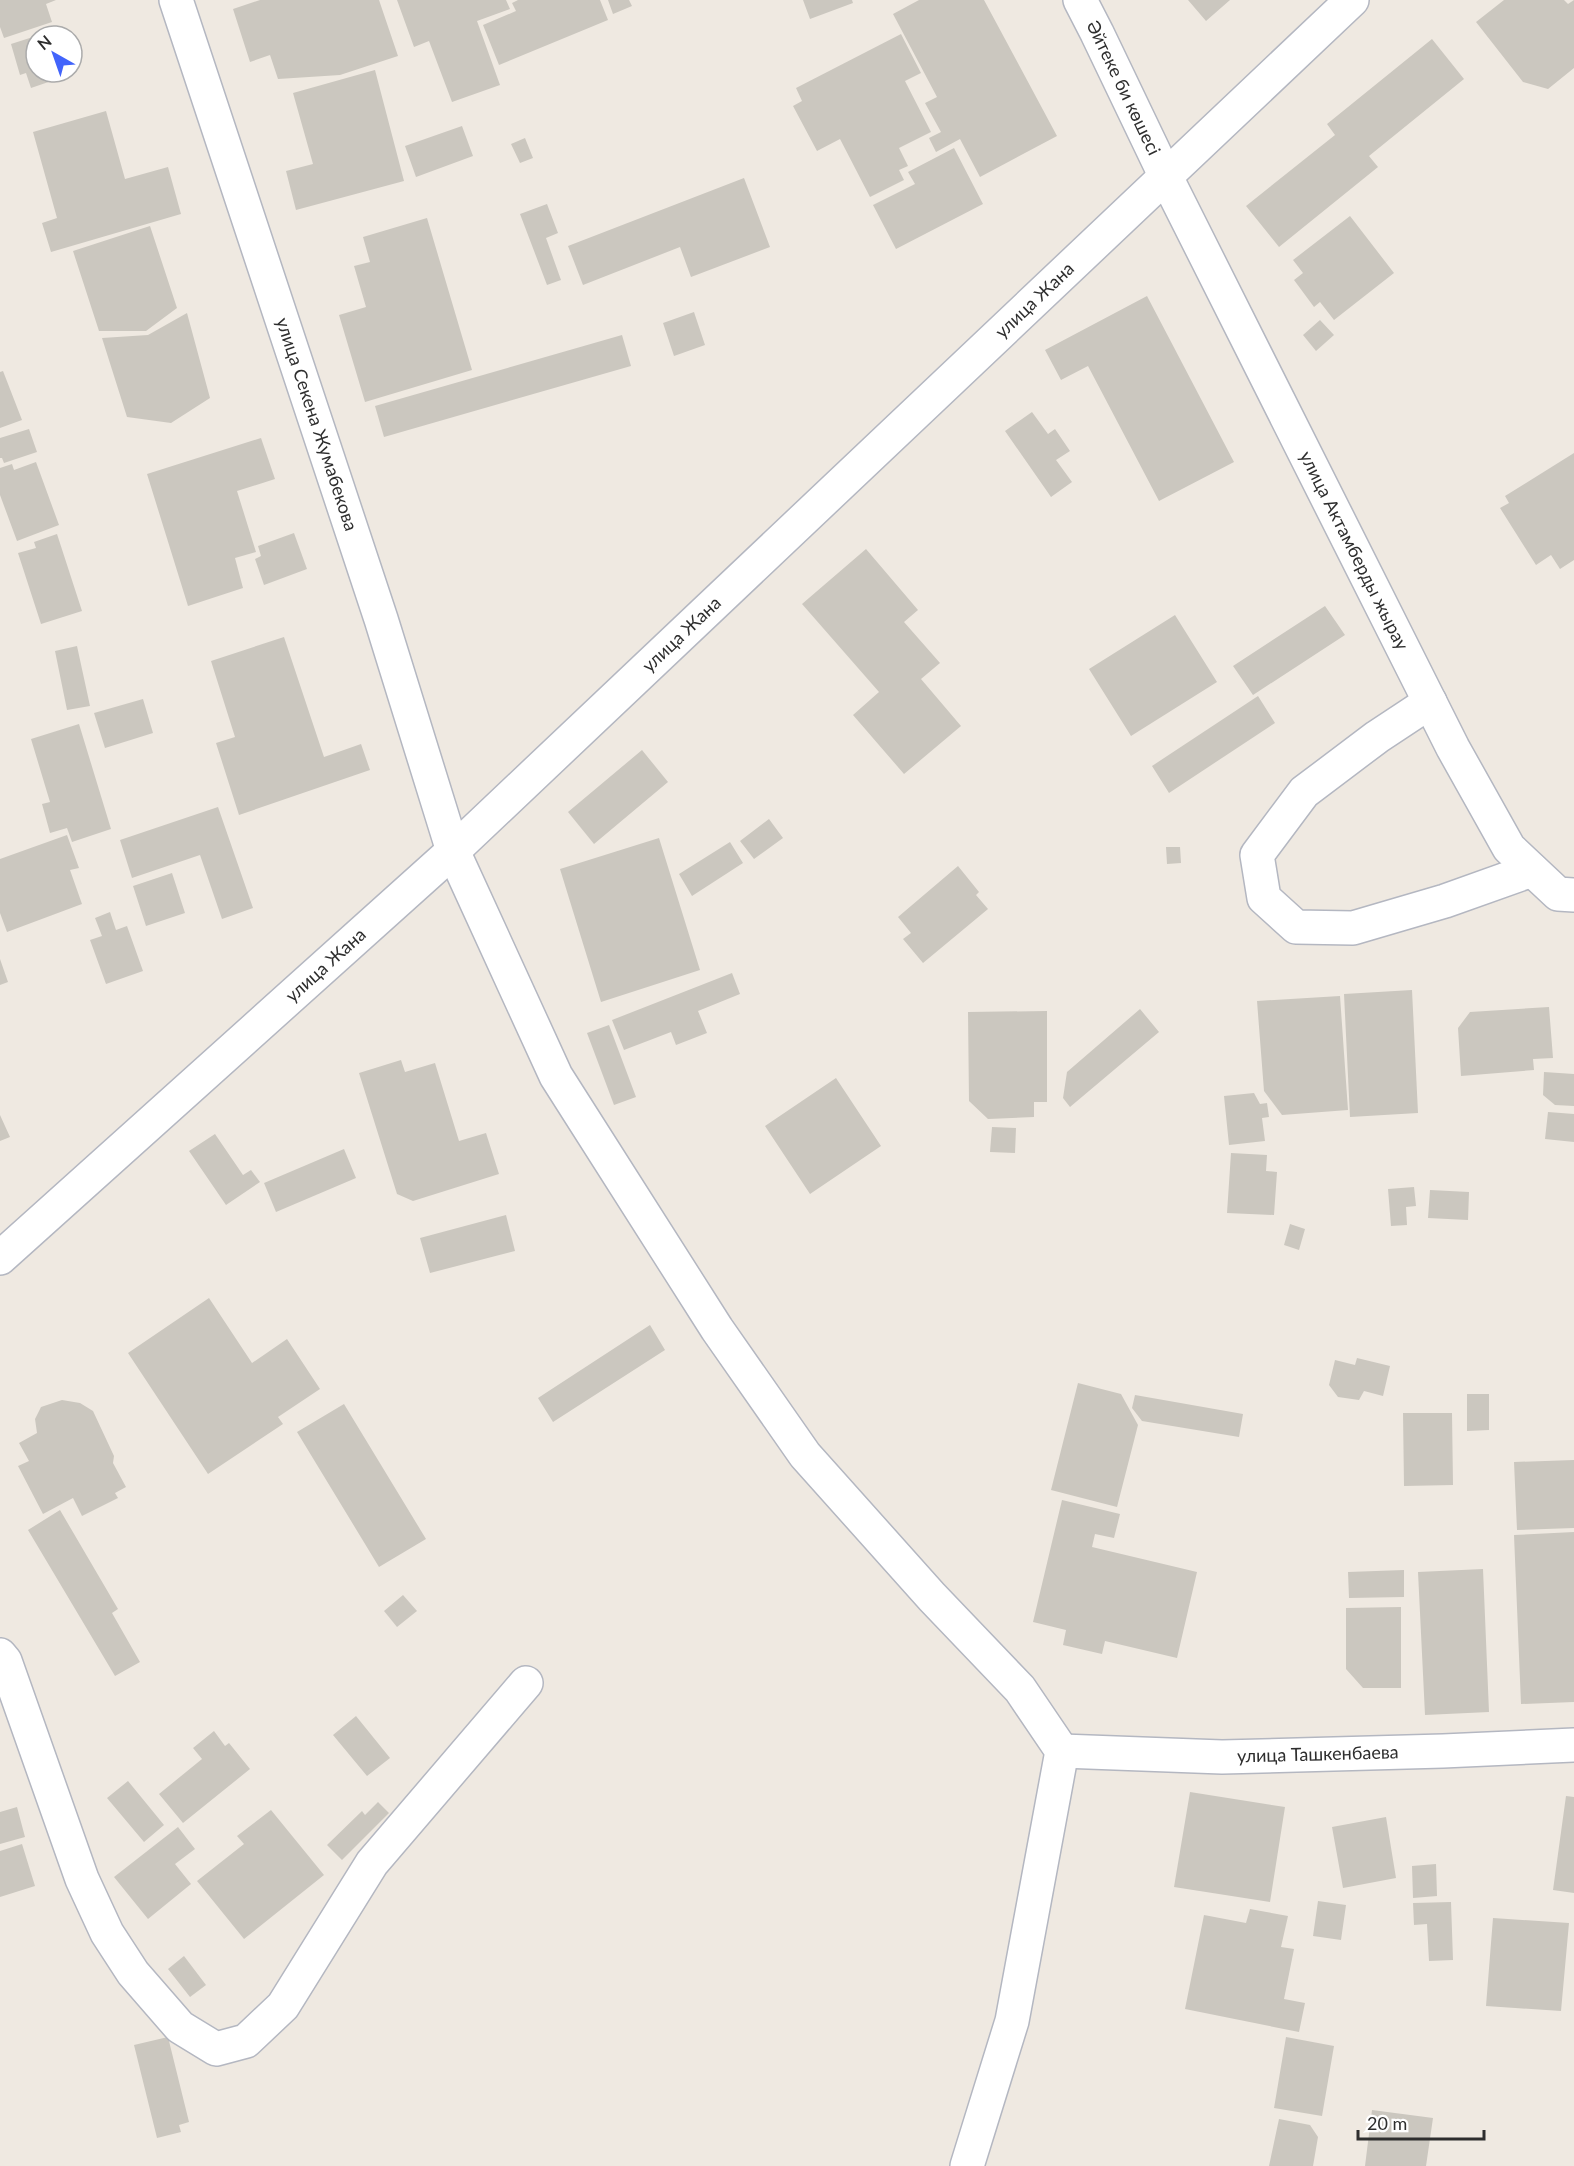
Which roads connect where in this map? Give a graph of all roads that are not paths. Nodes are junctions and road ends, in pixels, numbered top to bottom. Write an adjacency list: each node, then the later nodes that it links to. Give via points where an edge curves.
1 (176, 0): 6 (street, улица Секена Жумабекова, via 381,619)
2 (1080, 0): 4 (street, Әйтеке би көшесі)
3 (1352, 0): 4 (street, улица Жана)
4 (1165, 176): 5 (street, улица Актамберды жырау); 6 (street, улица Жана)
5 (1430, 702): 7 (street, улица Актамберды жырау, via 1509,848); 7 (street, via 1304,792 1257,855 1264,898 1296,927 1353,928)
6 (453, 851): 9 (street, улица Жана); 13 (street, улица Секена Жумабекова, via 556,1076 717,1329 805,1455 1020,1689)
7 (1532, 870): 8 (street, улица Актамберды жырау, via 1558,894)
8 (1574, 895)
9 (0, 1258)
10 (0, 1655): 11 (street, via 6,1661 82,1879 107,1933 133,1973 180,2027 216,2049 246,2041 283,2006 372,1863)
11 (526, 1683)
12 (1574, 1745): 13 (street, улица Ташкенбаева, via 1222,1757)
13 (1062, 1751): 14 (street, via 1012,2021)
14 (967, 2166)

